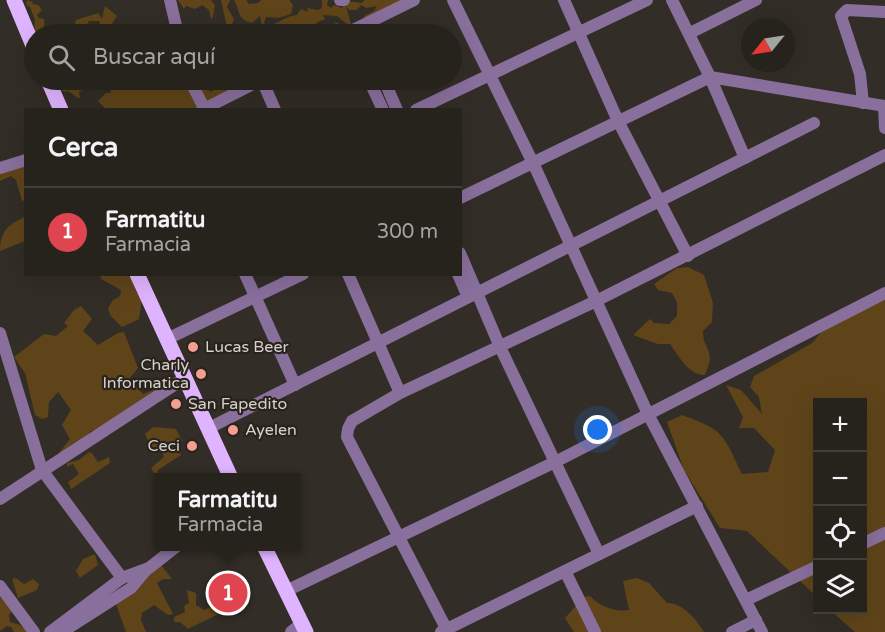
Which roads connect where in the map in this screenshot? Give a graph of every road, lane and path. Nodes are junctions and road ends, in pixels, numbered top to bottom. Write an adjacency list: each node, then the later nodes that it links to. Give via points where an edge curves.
1 (14, 0): 10 (main road)
2 (170, 0): 11 (street)
3 (414, 0): 12 (street)
4 (453, 0): 15 (street)
5 (564, 0): 13 (street)
6 (647, 0): 13 (street)
7 (672, 0): 14 (street)
8 (756, 0): 14 (street)
9 (885, 12): 25 (street, via 847,10 841,16 860,74)
10 (24, 24)
11 (175, 24)
12 (373, 24)
13 (579, 31): 15 (street); 34 (street)
14 (690, 33): 16 (street)
15 (489, 74): 17 (street); 40 (street)
16 (711, 77): 25 (street); 34 (street); 38 (street)
17 (462, 87)
18 (52, 90): 27 (main road)
19 (194, 90): 28 (street)
20 (242, 90): 29 (street)
21 (266, 90): 30 (street)
22 (374, 90): 31 (street)
23 (388, 90): 32 (street)
24 (457, 90): 33 (street)
25 (863, 103): 26 (street)
26 (884, 106): 36 (street)
27 (60, 108)
28 (203, 108)
29 (205, 108)
30 (274, 108)
31 (382, 108)
32 (396, 108)
33 (420, 108)
34 (618, 121): 40 (street); 43 (street)
35 (814, 123): 38 (street)
36 (885, 128)
37 (885, 155): 45 (street)
38 (745, 158): 43 (street)
39 (24, 161): 41 (street)
40 (534, 165): 42 (street); 44 (street)
41 (0, 168)
42 (462, 197)
43 (659, 200): 44 (street); 45 (street)
44 (570, 246): 53 (street); 55 (street)
45 (688, 255): 55 (street)
46 (462, 259): 53 (street)
47 (142, 276): 57 (main road)
48 (246, 276): 54 (street)
49 (299, 276): 54 (street)
50 (349, 276): 58 (street)
51 (459, 276): 53 (street)
52 (885, 293): 63 (street)
53 (473, 295): 58 (street); 59 (street)
54 (255, 297): 57 (street); 61 (street)
55 (594, 302): 59 (street); 63 (street)
56 (0, 333): 66 (street)
57 (167, 339): 60 (main road)
58 (378, 343): 61 (street); 62 (street)
59 (500, 347): 62 (street); 65 (street)
60 (185, 378): 64 (main road); 66 (street)
61 (295, 385): 64 (street)
62 (400, 393): 71 (street, via 352,421 348,429 348,437)
63 (648, 414): 65 (street); 69 (street)
64 (209, 428): 67 (main road)
65 (555, 462): 71 (street); 75 (street)
66 (42, 470): 68 (street); 79 (street)
67 (229, 473)
68 (0, 499)
69 (697, 506): 75 (street); 82 (street)
70 (885, 533): 72 (street)
71 (400, 537): 81 (street); 85 (street)
72 (867, 542)
73 (170, 551): 76 (street)
74 (266, 551): 81 (main road)
75 (599, 554): 78 (street)
76 (148, 568): 79 (street); 88 (street, via 131,588)
77 (813, 568): 82 (street)
78 (565, 570): 85 (street); 89 (street)
79 (122, 578): 87 (street)
80 (0, 586): 86 (street)
81 (286, 591): 84 (main road)
82 (746, 600): 83 (street)
83 (756, 620): 90 (street); 91 (street)
84 (300, 629)
85 (445, 631)
86 (34, 632)
87 (50, 632)
88 (62, 632)
89 (595, 632)
90 (732, 632)
91 (762, 632)

